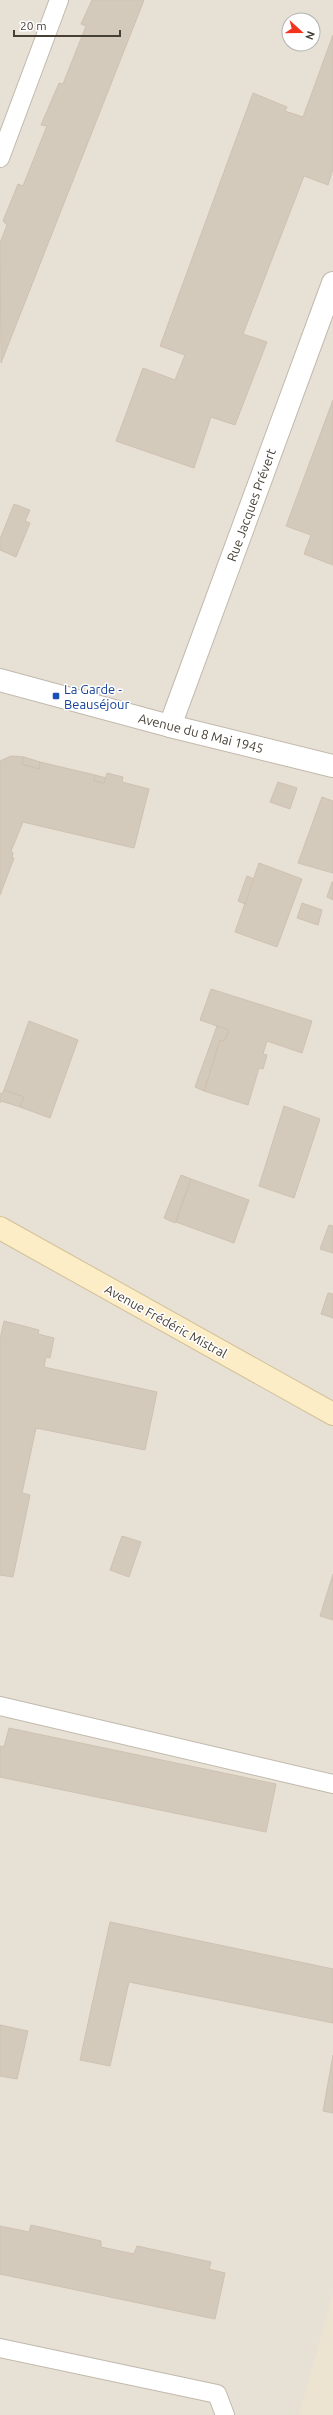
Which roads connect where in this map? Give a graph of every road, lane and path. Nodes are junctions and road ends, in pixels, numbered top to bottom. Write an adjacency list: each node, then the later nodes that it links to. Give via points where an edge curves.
1 (59, 0): 2 (lane)
2 (0, 158)
3 (333, 283): 5 (street, Rue Jacques Prévert)
4 (0, 680): 5 (street, Avenue du 8 Mai 1945)
5 (170, 726): 6 (street, Avenue du 8 Mai 1945)
6 (333, 766)
7 (0, 1228): 8 (street, Avenue Frédéric Mistral)
8 (333, 1414)
9 (0, 1706): 10 (lane)
10 (333, 1784)
11 (0, 2348): 12 (lane, via 217,2394)
12 (225, 2415)

